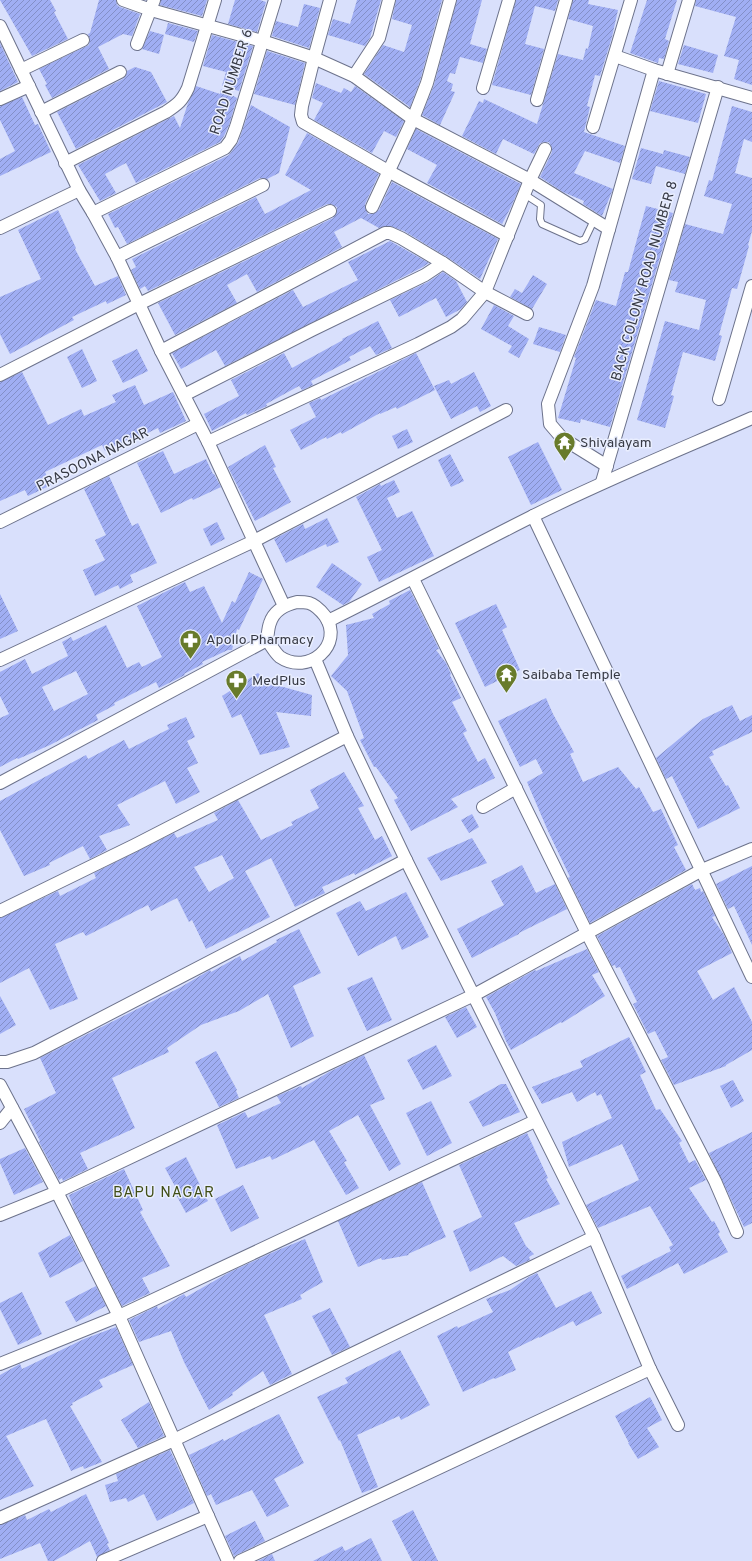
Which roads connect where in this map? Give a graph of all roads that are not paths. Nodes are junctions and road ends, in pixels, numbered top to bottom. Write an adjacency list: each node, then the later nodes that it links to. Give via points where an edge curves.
1 (122, 0): 11 (street)
2 (215, 0): 12 (street)
3 (275, 0): 15 (street, ROAD NUMBER 6)
4 (330, 0): 18 (street)
5 (389, 0): 23 (street, via 379,38)
6 (450, 0): 31 (street, via 427,83)
7 (509, 0): 26 (street)
8 (566, 0): 29 (street)
9 (631, 0): 17 (street)
10 (689, 0): 22 (street)
11 (152, 5): 12 (street); 16 (street)
12 (207, 25): 15 (street); 34 (street, via 188,88 177,105)
13 (0, 26): 19 (street)
14 (83, 40): 19 (street)
15 (262, 41): 18 (street); 42 (street, ROAD NUMBER 6, via 236,127 225,148)
16 (137, 44)
17 (614, 56): 20 (street); 32 (street)
18 (314, 58): 23 (street); 35 (street, via 302,106 303,122)
19 (21, 70): 24 (street)
20 (654, 70): 22 (street); 45 (street)
21 (120, 72): 30 (street)
22 (667, 74): 25 (street)
23 (354, 76): 31 (street)
24 (28, 86): 28 (street); 30 (street)
25 (718, 87): 27 (street); 61 (street, BACK COLONY ROAD NUMBER 8)
26 (483, 88)
27 (752, 98)
28 (0, 99)
29 (537, 100)
30 (42, 112): 34 (street)
31 (413, 119): 35 (street); 36 (street)
32 (593, 127)
33 (545, 149): 36 (street)
34 (65, 163): 38 (street)
35 (388, 171): 40 (street); 46 (street)
36 (530, 180): 39 (street); 43 (street)
37 (263, 185): 47 (street)
38 (79, 190): 42 (street); 44 (street)
39 (524, 194): 43 (lane, via 541,205 542,224 580,241 585,239); 46 (street)
40 (372, 207)
41 (330, 211): 51 (street)
42 (93, 213): 47 (street)
43 (594, 220): 45 (street)
44 (0, 228)
45 (609, 229): 61 (street, via 593,286 548,404 550,424 562,438)
46 (508, 236): 50 (street)
47 (117, 257): 51 (street)
48 (443, 263): 50 (street); 53 (street, via 390,233 382,234); 55 (street, via 425,275)
49 (752, 286): 56 (street)
50 (485, 292): 52 (street); 60 (street, via 462,319 451,327)
51 (140, 304): 53 (street); 54 (street)
52 (527, 314)
53 (161, 351): 55 (street)
54 (0, 375)
55 (184, 396): 59 (street)
56 (719, 399)
57 (506, 410): 65 (street)
58 (752, 418): 62 (street)
59 (198, 424): 60 (street); 64 (street, PRASOONA NAGAR)
60 (208, 442): 65 (street)
61 (607, 466): 62 (street, BACK COLONY ROAD NUMBER 8)
62 (602, 482): 63 (street)
63 (533, 516): 66 (street); 78 (street)
64 (0, 522)
65 (254, 541): 67 (street); 71 (street)
66 (413, 579): 68 (street); 74 (street)
67 (284, 606): 68 (street, via 296,602 309,603 321,610); 69 (street, via 275,613 270,623)
68 (328, 621): 70 (street, via 329,642 326,649)
69 (267, 640): 70 (street, via 279,656 290,662 303,663); 73 (street)
70 (315, 659): 72 (street)
71 (0, 660)
72 (346, 736): 77 (street); 79 (street, via 135,845)
73 (0, 783)
74 (516, 788): 75 (street); 80 (street)
75 (483, 807)
76 (752, 849): 78 (street)
77 (406, 860): 82 (street); 83 (street, via 34,1054)
78 (702, 870): 80 (street); 81 (street)
79 (0, 911)
80 (587, 933): 82 (street); 90 (street, via 715,1181)
81 (752, 977)
82 (474, 995): 86 (street); 88 (street)
83 (0, 1062)
84 (0, 1085): 85 (street)
85 (12, 1108): 87 (street); 88 (street)
86 (535, 1121): 91 (street); 92 (street)
87 (0, 1123)
88 (57, 1192): 89 (street); 92 (street)
89 (0, 1215)
90 (736, 1232)
91 (594, 1237): 94 (street); 96 (street)
92 (119, 1316): 93 (street); 96 (street)
93 (0, 1364)
94 (650, 1368): 95 (street); 101 (street)
95 (678, 1424)
96 (174, 1440): 97 (street); 98 (street)
97 (208, 1516): 99 (street); 100 (street)
98 (0, 1518)
99 (103, 1561)
100 (228, 1561)
101 (240, 1561)

